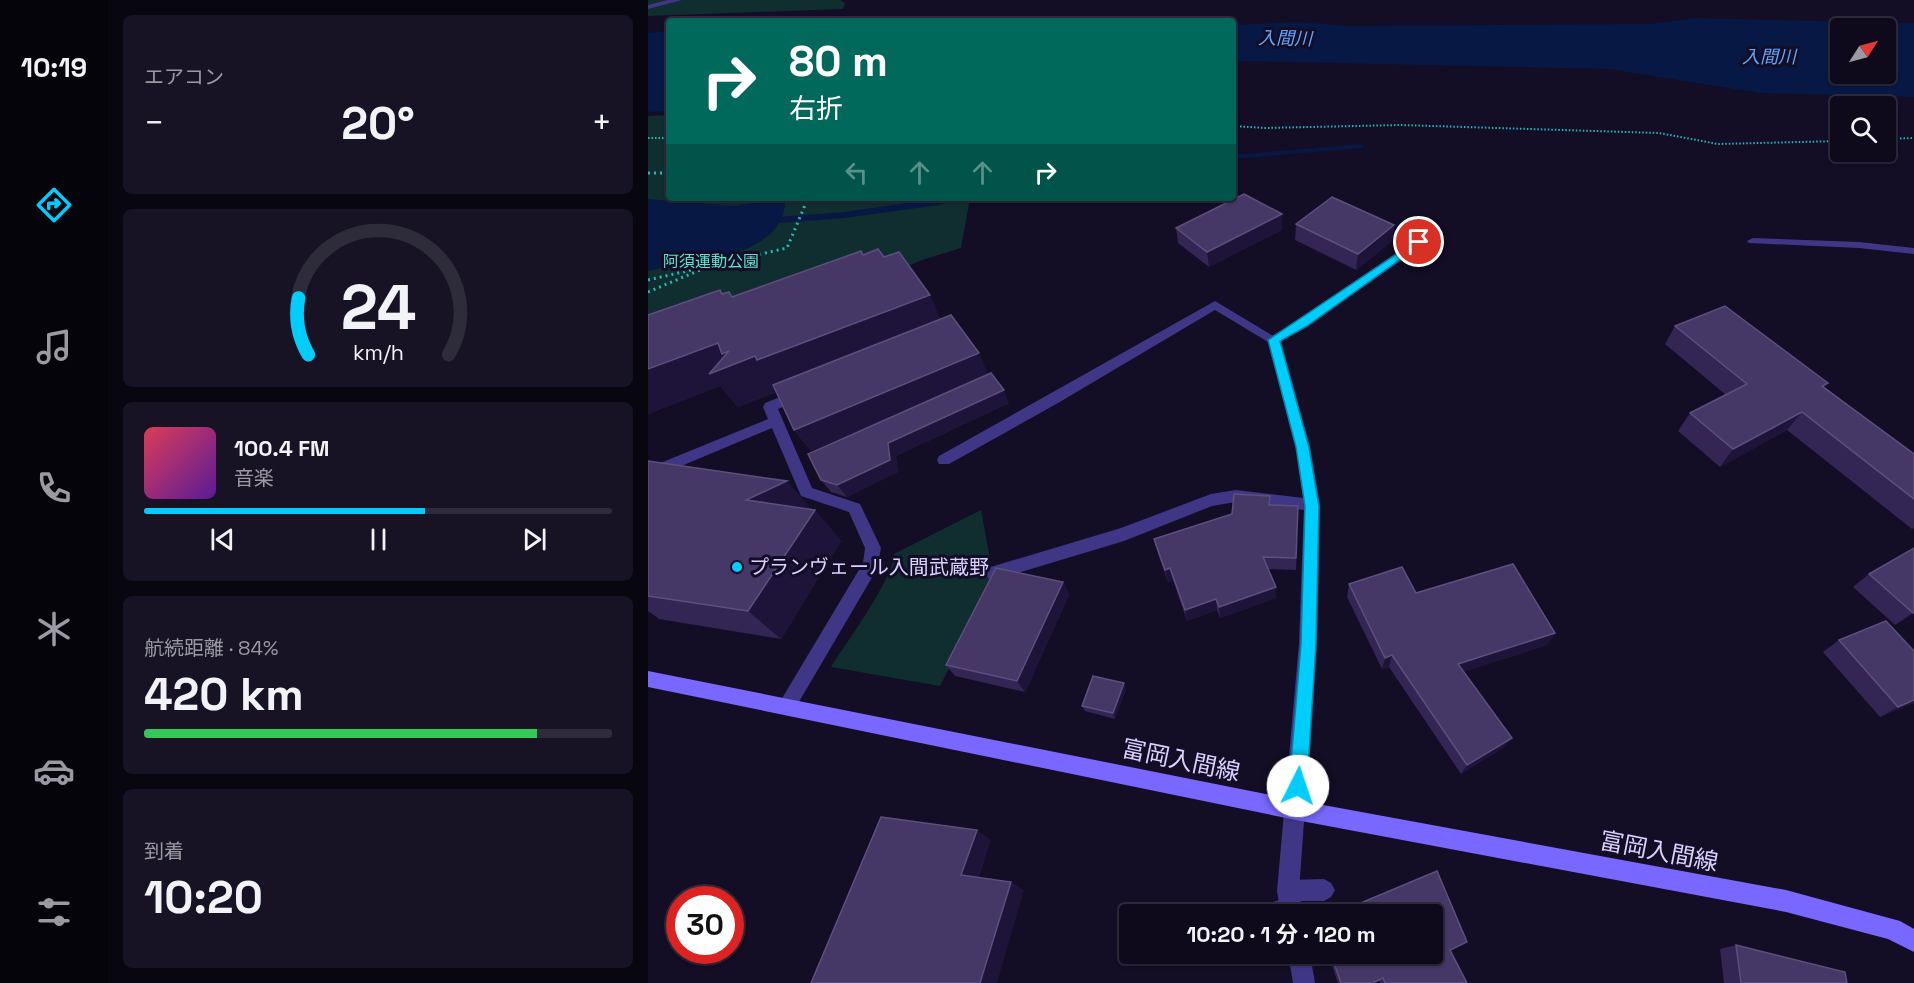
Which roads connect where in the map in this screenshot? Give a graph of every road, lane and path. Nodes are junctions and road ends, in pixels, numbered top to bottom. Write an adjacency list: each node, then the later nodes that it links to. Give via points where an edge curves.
1 (678, 0): 2 (street)
2 (648, 7)
3 (1236, 126): 8 (path, via 1400,125 1659,132 1718,144)
4 (648, 138): 5 (path)
5 (666, 138)
6 (1914, 138): 7 (path)
7 (1896, 139)
8 (1830, 141)
9 (648, 173): 10 (path)
10 (666, 173)
11 (806, 201): 15 (path, via 787,248)
12 (1428, 234): 18 (street)
13 (1753, 241): 14 (street)
14 (1914, 250)
15 (711, 266): 16 (path); 17 (path)
16 (648, 280)
17 (648, 292)
18 (1274, 340): 21 (street, via 1215,305); 23 (street, via 1303,447)
19 (813, 389): 20 (street, via 770,407)
20 (776, 421): 22 (street); 26 (street, via 801,465 806,492 855,508 873,548 871,564)
21 (944, 460)
22 (648, 474)
23 (1312, 506): 24 (street, via 1236,496 1211,500 1124,534); 27 (street, via 1308,644)
24 (994, 573)
25 (648, 679): 26 (main road, 富岡入間線)
26 (787, 706): 27 (main road, 富岡入間線)
27 (1296, 810): 29 (street); 31 (main road, 富岡入間線, via 1786,901 1892,929)
28 (1324, 890): 30 (street)
29 (1290, 904)
30 (1292, 904)
31 (1914, 941)
32 (1301, 964): 33 (street)
33 (1304, 983)

